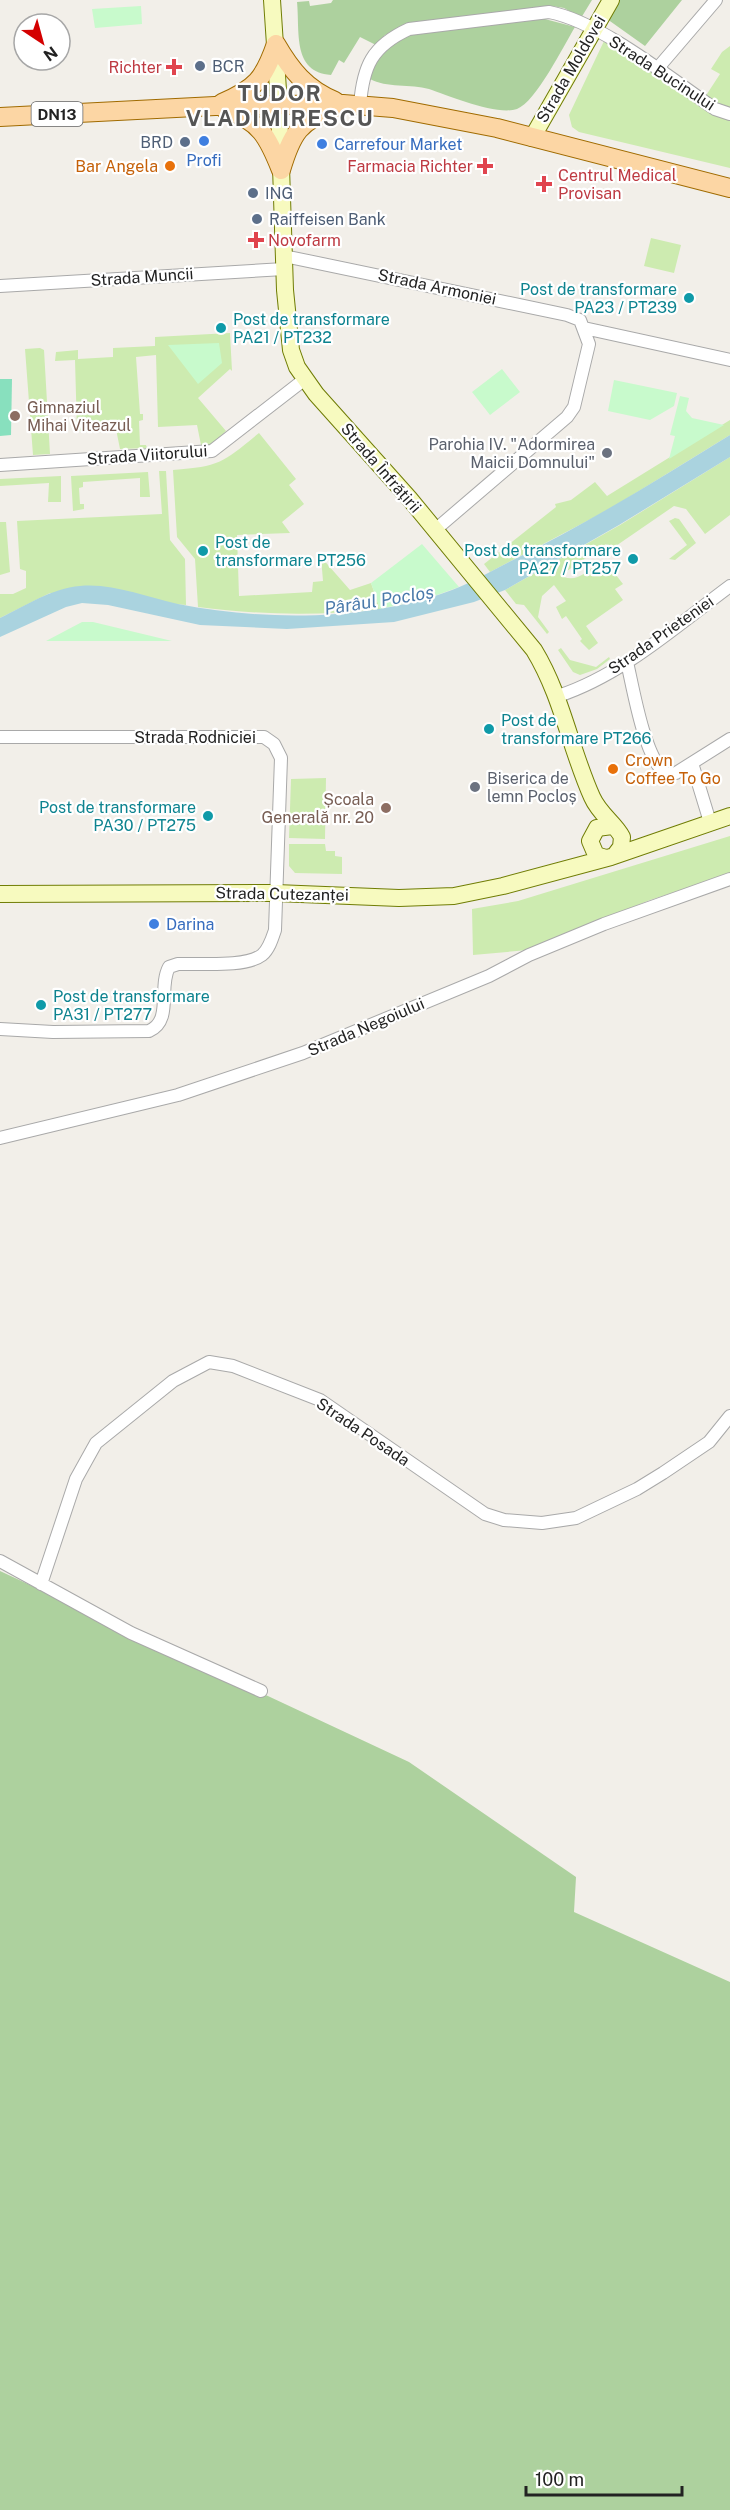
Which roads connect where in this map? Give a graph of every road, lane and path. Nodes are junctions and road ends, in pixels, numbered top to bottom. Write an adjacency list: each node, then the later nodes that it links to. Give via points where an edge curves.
1 (272, 0): 5 (street, Strada Înfrățirii)
2 (611, 0): 4 (street, Strada Moldovei)
3 (716, 0): 6 (street)
4 (593, 30): 6 (street, Strada Bucinului); 7 (street, Strada Bucinului, via 549,12 409,29 388,38 379,47 364,71); 12 (street, Strada Moldovei)
5 (276, 44): 7 (main road, via 307,86); 8 (street, Strada Înfrățirii); 9 (main road, via 267,69 251,89)
6 (657, 69): 10 (street, Strada Bucinului, via 715,109)
7 (352, 104): 8 (main road, DN13); 12 (main road, DN13, via 443,117); 13 (main road, via 316,115 299,126)
8 (279, 105): 9 (main road, DN13); 13 (street, Strada Înfrățirii)
9 (215, 106): 11 (main road, DN13); 13 (main road, via 243,115 255,124 266,135)
10 (730, 114)
11 (0, 117)
12 (532, 138): 14 (main road, DN13)
13 (281, 170): 15 (street, Strada Înfrățirii)
14 (730, 188)
15 (284, 262): 16 (street, Strada Muncii); 17 (street, Strada Armoniei, via 567,315 580,320); 19 (street, Strada Înfrățirii, via 291,350)
16 (0, 286)
17 (584, 328): 18 (street, Strada Armoniei); 21 (street, via 589,344 574,407 567,417)
18 (730, 360)
19 (305, 379): 20 (street, Strada Viitorului, via 212,451); 21 (street, Strada Înfrățirii)
20 (0, 465)
21 (435, 530): 24 (street, Strada Înfrățirii, via 534,650)
22 (730, 586): 23 (street, Strada Prieteniei)
23 (627, 662): 24 (street, Strada Prieteniei, via 578,690); 27 (street, via 646,740 663,772 669,775)
24 (558, 696): 28 (street, Strada Înfrățirii)
25 (0, 737): 37 (street, Strada Rodniciei, via 264,737 274,744 281,758)
26 (730, 739): 27 (street)
27 (692, 764): 30 (street)
28 (591, 796): 31 (street, Strada Înfrățirii); 32 (street, Strada Înfrățirii, via 595,814)
29 (730, 816): 30 (street, Strada Cutezanței)
30 (710, 822): 33 (street, Strada Cutezanței); 35 (street, via 677,839 612,862)
31 (616, 830): 32 (street, via 602,826); 33 (street, Strada Cutezanței, via 634,839); 34 (street, via 621,847)
32 (591, 837): 34 (street, via 593,851); 35 (street, Strada Cutezanței, via 580,856)
33 (655, 840): 34 (street, Strada Cutezanței)
34 (610, 857): 35 (street, Strada Cutezanței)
35 (560, 870): 37 (street, Strada Cutezanței, via 454,896)
36 (727, 881): 40 (street, Strada Negoiului, via 529,955 489,976 303,1053 178,1095)
37 (276, 893): 38 (street, Strada Cutezanței); 39 (street, Strada Rodniciei, via 275,930 271,944 261,955 245,962 169,967 164,975 163,1019 158,1027 149,1031)
38 (0, 894)
39 (0, 1029)
40 (0, 1138)
41 (730, 1416): 43 (street, Strada Posada, via 709,1442 638,1490 576,1518 542,1523 504,1520 485,1514 320,1400 233,1366 209,1362 173,1381 96,1443 76,1479)
42 (0, 1561): 43 (street)
43 (40, 1584): 44 (street, via 131,1634)
44 (261, 1691)

